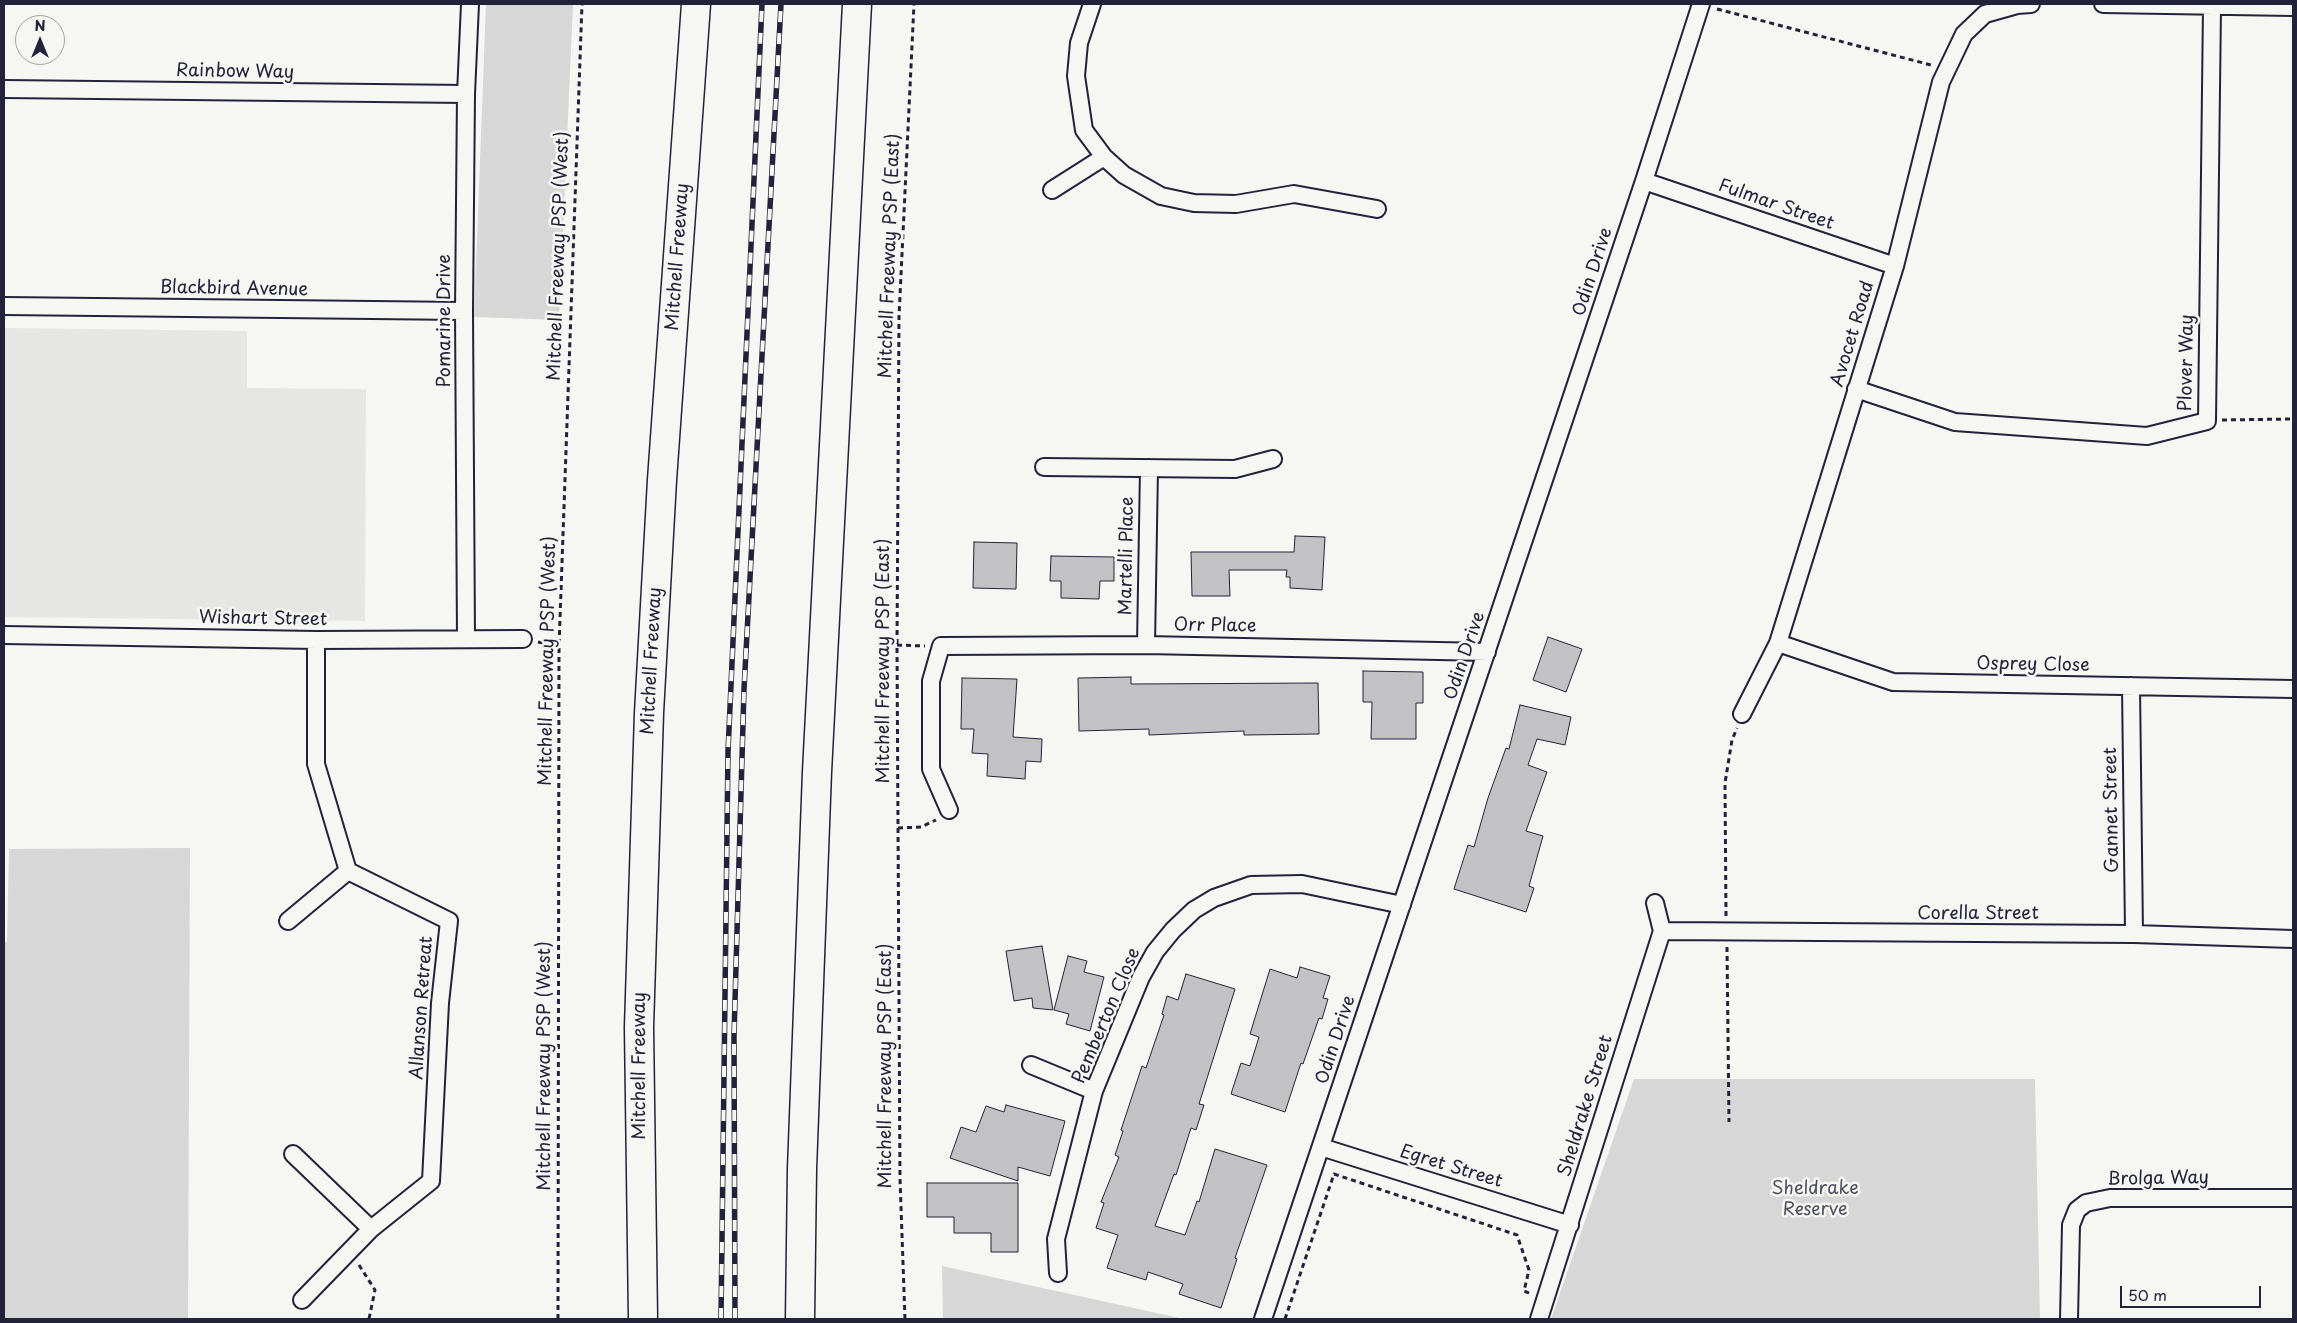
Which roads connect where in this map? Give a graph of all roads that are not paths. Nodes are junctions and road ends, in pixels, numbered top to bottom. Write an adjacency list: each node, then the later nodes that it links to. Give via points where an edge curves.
1 (470, 4): 11 (street, Pomarine Drive)
2 (696, 4): 51 (highway, Mitchell Freeway, via 649,713 639,1027)
3 (857, 4): 45 (highway, via 817,772)
4 (1092, 4): 12 (street, via 1079,43 1076,76 1084,130)
5 (2031, 4): 16 (street, Avocet Road, via 1985,14 1964,34 1941,82)
6 (2103, 4): 8 (street)
7 (1706, 5): 13 (street, Odin Drive)
8 (2212, 7): 9 (street); 19 (street, Plover Way, via 2207,421 2148,436 1955,422)
9 (2293, 7)
10 (4, 89): 11 (street, Rainbow Way)
11 (466, 94): 18 (street, Pomarine Drive)
12 (1104, 157): 14 (street); 15 (street, via 1124,175 1161,196 1194,203 1236,204 1294,194)
13 (1644, 181): 16 (street, Fulmar Street); 29 (street, Odin Drive)
14 (1052, 190)
15 (1377, 209)
16 (1895, 266): 19 (street, Avocet Road)
17 (4, 306): 18 (street, Blackbird Avenue)
18 (464, 311): 24 (street, Pomarine Drive)
19 (1856, 389): 27 (street, Avocet Road)
20 (1273, 459): 22 (street, via 1235,469)
21 (1044, 467): 22 (street)
22 (1149, 468): 28 (street, Martelli Place)
23 (4, 635): 26 (street, Wishart Street)
24 (466, 638): 25 (street, Wishart Street); 26 (street, Wishart Street)
25 (523, 639)
26 (316, 640): 34 (street, via 316,764)
27 (1778, 643): 30 (street, Osprey Close, via 1893,682); 32 (street, Avocet Road)
28 (1146, 645): 29 (street, Orr Place); 33 (street, Orr Place, via 941,646 931,681 931,769)
29 (1488, 652): 36 (street, Odin Drive)
30 (2131, 686): 31 (street, Osprey Close); 39 (street, Gannet Street)
31 (2293, 689)
32 (1742, 714)
33 (948, 808)
34 (348, 871): 37 (street); 48 (street, Allanson Retreat, via 449,921 440,1003 430,1181)
35 (1655, 903): 38 (street)
36 (1402, 905): 42 (street, Pemberton Close, via 1316,886 1280,883 1233,890 1201,906 1173,930 1155,952); 43 (street, Odin Drive)
37 (288, 921)
38 (1662, 931): 39 (street, Corella Street); 47 (street, Sheldrake Street)
39 (2134, 934): 40 (street, Corella Street)
40 (2293, 939)
41 (1031, 1065): 42 (street)
42 (1094, 1091): 49 (street, Pemberton Close, via 1056,1240)
43 (1321, 1148): 47 (street, Egret Street); 54 (street, Odin Drive)
44 (293, 1154): 48 (street)
45 (802, 1169): 52 (highway); 53 (highway)
46 (2293, 1198): 56 (street, Brolga Way, via 2110,1198 2086,1204 2077,1210 2071,1225)
47 (1570, 1225): 55 (street, Sheldrake Street)
48 (371, 1229): 50 (street, Allanson Retreat)
49 (1058, 1273)
50 (302, 1300)
51 (642, 1319)
52 (800, 1319)
53 (819, 1319)
54 (1263, 1319)
55 (1539, 1319)
56 (2069, 1319)

